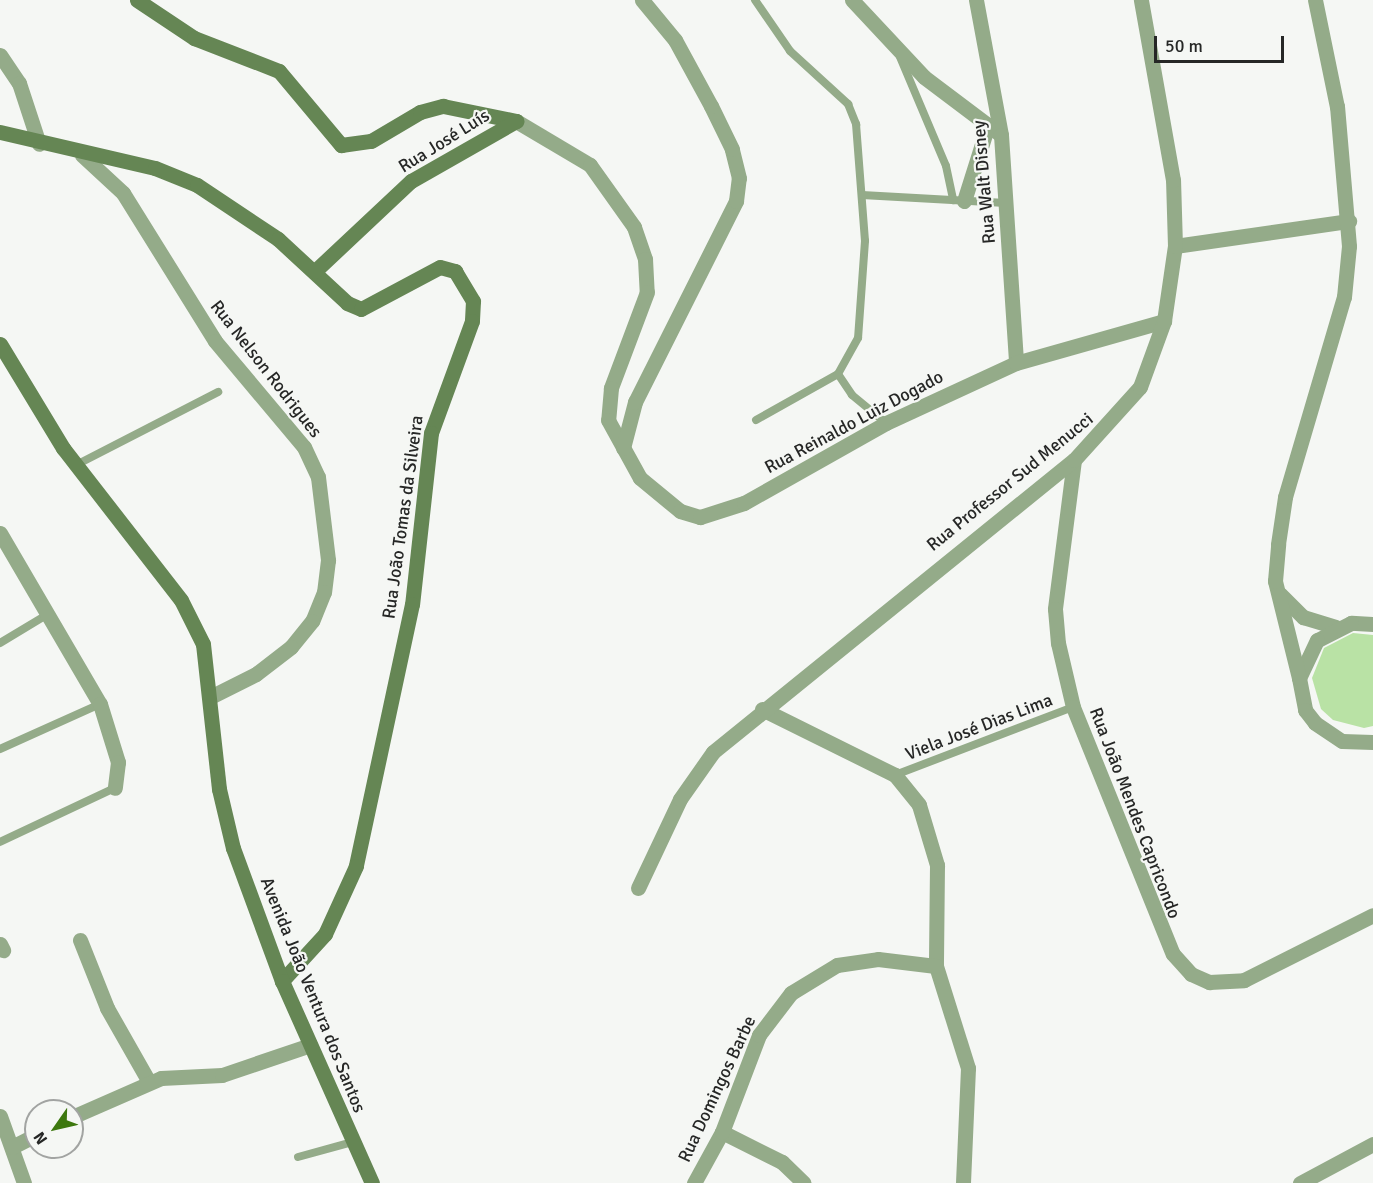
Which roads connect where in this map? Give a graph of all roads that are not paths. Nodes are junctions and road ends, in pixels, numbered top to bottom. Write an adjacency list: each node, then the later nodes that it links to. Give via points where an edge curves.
1 (137, 0): 10 (street, via 194,38 279,71 341,145 371,141 420,112 443,106)
2 (642, 0): 29 (street, via 675,40 711,106 732,149 739,178 726,223 635,402)
3 (755, 0): 16 (lane, via 790,51 848,104 856,124)
4 (852, 0): 8 (street)
5 (976, 0): 13 (street, Rua Walt Disney)
6 (1142, 0): 20 (street, Rua Professor Sud Menucci, via 1173,180)
7 (1315, 0): 19 (street, via 1337,107)
8 (898, 53): 11 (street); 17 (lane)
9 (0, 55): 14 (street, via 19,82)
10 (516, 121): 21 (street, Rua José Luís, via 411,181); 29 (street, Rua José Luís, via 590,165 634,227 642,248 647,292 608,406 608,420)
11 (988, 125): 13 (street); 17 (street)
12 (0, 132): 14 (street, Rua João Tomas da Silveira)
13 (1001, 135): 18 (street, Rua Walt Disney)
14 (39, 144): 15 (street, Rua João Tomas da Silveira)
15 (82, 155): 21 (street, Rua João Tomas da Silveira, via 155,168 198,185); 39 (street, Rua Nelson Rodrigues, via 123,193 215,341 304,447 318,477 328,560 324,592 312,621 291,647 256,674)
16 (862, 195): 17 (lane); 25 (lane, via 858,338)
17 (959, 200): 18 (lane)
18 (1006, 203): 24 (street, Rua Walt Disney)
19 (1349, 221): 20 (street); 33 (street, via 1344,297 1286,497)
20 (1175, 246): 22 (street, Rua Professor Sud Menucci)
21 (315, 271): 52 (street, Rua João Tomas da Silveira, via 347,303 361,309 440,267 455,271 473,301 472,321 431,433 412,604 356,866 325,934)
22 (1164, 321): 24 (street, Rua Reinaldo Luiz Dogado); 30 (street, Rua Professor Sud Menucci, via 1140,387 1114,422)
23 (0, 344): 31 (street, Avenida João Ventura dos Santos)
24 (1016, 363): 28 (street, Rua Reinaldo Luiz Dogado)
25 (838, 374): 27 (lane); 28 (lane, via 852,395)
26 (218, 392): 31 (lane)
27 (756, 420)
28 (886, 423): 29 (street, Rua Reinaldo Luiz Dogado, via 744,503 700,517 661,501)
29 (623, 448)
30 (1074, 460): 41 (street, Rua João Mendes Capricondo, via 1055,609); 42 (street, Rua Professor Sud Menucci)
31 (75, 465): 39 (street, Avenida João Ventura dos Santos, via 181,600 203,644)
32 (0, 533): 34 (street)
33 (1277, 590): 36 (street, via 1304,617); 38 (street)
34 (49, 613): 37 (lane); 40 (street)
35 (1371, 623): 36 (street)
36 (1335, 627): 38 (street, via 1311,648)
37 (0, 643)
38 (1299, 678): 43 (street, via 1305,710 1315,723 1342,741)
39 (212, 696): 52 (street, Avenida João Ventura dos Santos, via 219,789 233,848)
40 (100, 704): 44 (lane); 46 (street, via 118,762)
41 (1073, 707): 45 (lane, Viela José Dias Lima); 49 (street, Rua João Mendes Capricondo, via 1158,927 1191,974 1209,982 1244,980)
42 (762, 709): 45 (street); 48 (street, Rua Professor Sud Menucci, via 713,752 687,789)
43 (1368, 744)
44 (0, 749)
45 (895, 775): 51 (street, via 919,805 935,855)
46 (115, 788): 47 (lane)
47 (0, 842)
48 (638, 888)
49 (1373, 915)
50 (80, 940): 54 (street, via 107,1008)
51 (936, 966): 57 (street, Rua Domingos Barbe, via 878,959 814,974 791,993 759,1035); 67 (street, via 968,1068)
52 (282, 981): 53 (street, Avenida João Ventura dos Santos)
53 (310, 1045): 54 (street, via 222,1075); 59 (street, Avenida João Ventura dos Santos)
54 (149, 1082): 55 (street)
55 (84, 1112)
56 (0, 1116): 61 (street)
57 (722, 1132): 65 (street, Rua Domingos Barbe); 66 (street, via 782,1162)
58 (24, 1141): 61 (street)
59 (353, 1142): 62 (lane); 64 (street, Avenida João Ventura dos Santos)
60 (1373, 1144): 68 (street)
61 (12, 1147): 63 (street)
62 (298, 1157)
63 (24, 1183)
64 (372, 1183)
65 (694, 1183)
66 (804, 1183)
67 (963, 1183)
68 (1300, 1183)

